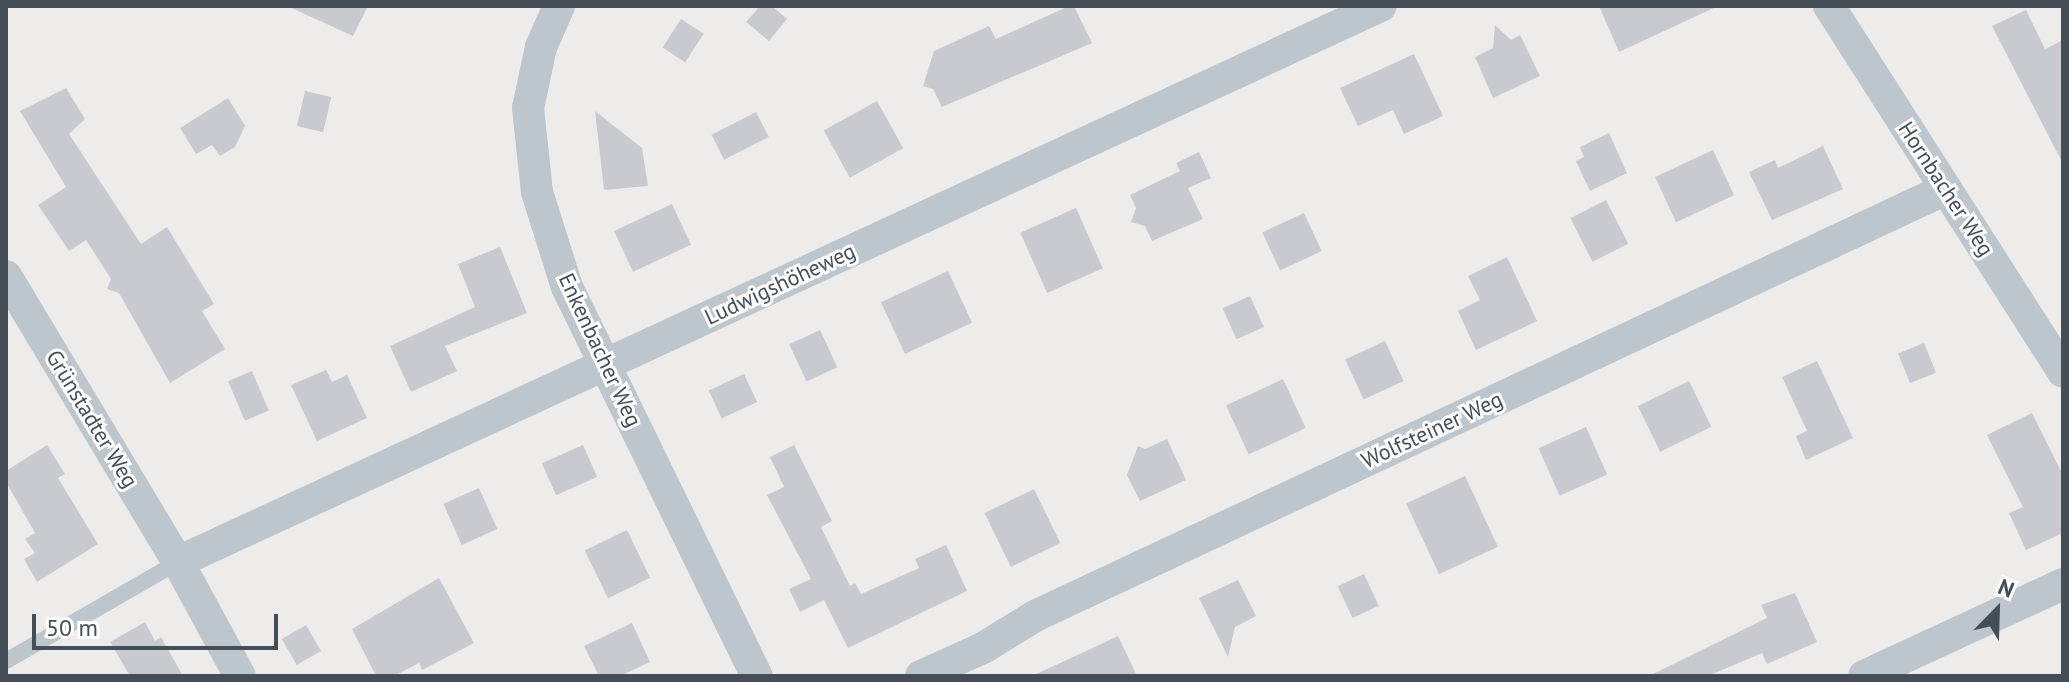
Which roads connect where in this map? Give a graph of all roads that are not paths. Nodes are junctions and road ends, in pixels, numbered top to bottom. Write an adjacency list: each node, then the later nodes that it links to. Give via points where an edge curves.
1 (559, 6): 6 (street, Enkenbacher Weg, via 541,47 528,108 537,192 567,287)
2 (1381, 6): 6 (street, Ludwigshöheweg)
3 (1829, 6): 4 (street, Hornbacher Weg)
4 (1946, 189): 7 (street, Hornbacher Weg); 13 (street, Wolfsteiner Weg, via 1035,616 983,648)
5 (6, 276): 8 (street, Grünstadter Weg)
6 (605, 365): 8 (street, Ludwigshöheweg); 12 (street, Enkenbacher Weg)
7 (2063, 372)
8 (178, 562): 10 (lane); 11 (street, Grünstadter Weg)
9 (2063, 584): 14 (street)
10 (6, 661)
11 (240, 676)
12 (757, 676)
13 (921, 676)
14 (1864, 676)

